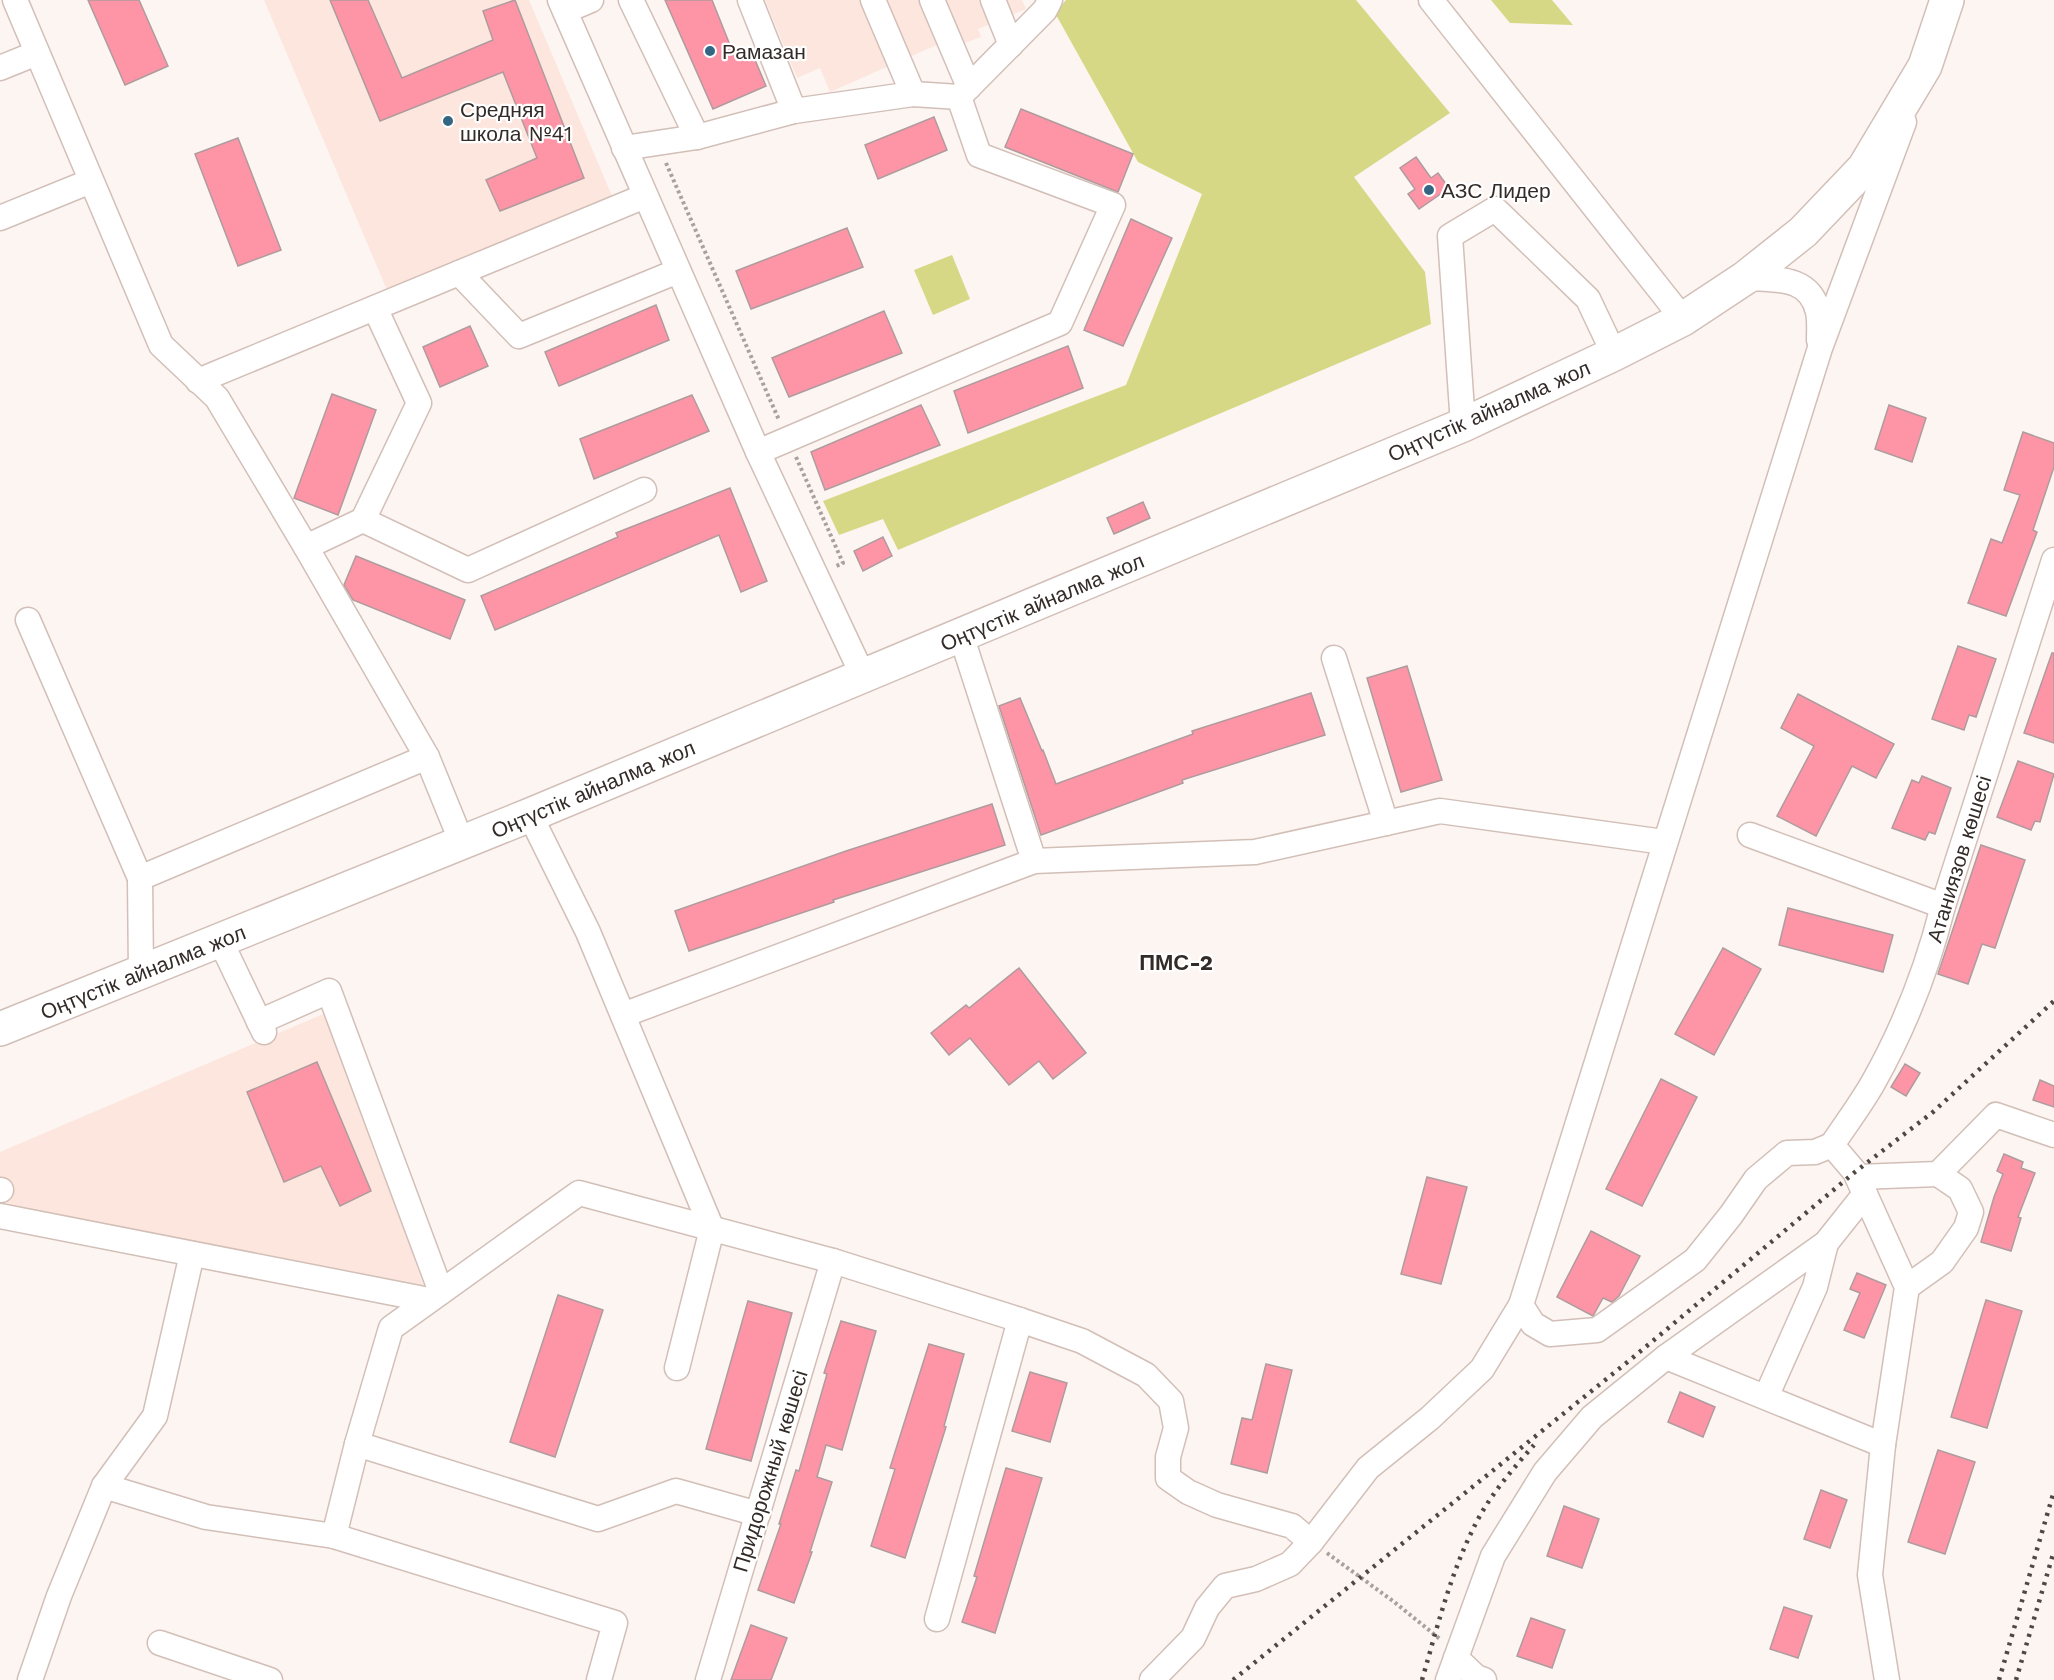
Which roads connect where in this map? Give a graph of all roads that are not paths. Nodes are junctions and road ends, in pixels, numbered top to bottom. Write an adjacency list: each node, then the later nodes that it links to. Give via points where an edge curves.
1 (15, 0): 13 (street)
2 (591, 0): 11 (street)
3 (631, 0): 19 (street)
4 (750, 0): 18 (street)
5 (873, 0): 17 (street)
6 (932, 0): 16 (street)
7 (993, 0): 12 (street)
8 (1050, 0): 12 (street)
9 (1431, 0): 28 (street)
10 (1947, 0): 14 (highway, Оңтүстік айналма жол)
11 (563, 6): 20 (street)
12 (1011, 45): 16 (street)
13 (38, 53): 15 (street); 21 (street)
14 (1925, 66): 26 (highway, Оңтүстік айналма жол, via 1864,168 1803,232); 29 (street)
15 (0, 68)
16 (964, 92): 17 (street); 33 (street, via 979,155 1113,205 1060,323)
17 (913, 93): 18 (street)
18 (794, 111): 19 (street)
19 (697, 137): 20 (street)
20 (624, 148): 22 (street)
21 (91, 181): 23 (street); 31 (street, via 161,345)
22 (645, 196): 24 (street); 25 (street)
23 (0, 218)
24 (678, 271): 25 (street, via 519,336); 33 (street)
25 (459, 273): 27 (street)
26 (1745, 278): 28 (highway, Оңтүстік айналма жол); 29 (street, via 1788,280 1806,288 1818,310)
27 (375, 308): 31 (street); 35 (street, via 419,403)
28 (1683, 319): 30 (highway, Оңтүстік айналма жол)
29 (1820, 348): 46 (street)
30 (1614, 354): 32 (highway, Оңтүстік айналма жол); 32 (street, via 1588,299 1495,209 1450,237)
31 (198, 381): 36 (street, via 217,399)
32 (1463, 425): 39 (highway, Оңтүстік айналма жол)
33 (758, 452): 41 (street)
34 (644, 490): 35 (street, via 468,570)
35 (363, 520): 36 (street)
36 (306, 547): 42 (street)
37 (2054, 560): 50 (street, Атаниязов көшесі)
38 (28, 620): 49 (street)
39 (961, 635): 41 (highway, Оңтүстік айналма жол); 48 (street)
40 (1334, 658): 44 (street)
41 (863, 676): 43 (highway, Оңтүстік айналма жол)
42 (427, 757): 47 (street); 49 (street)
43 (530, 815): 47 (highway, Оңтүстік айналма жол); 53 (street, via 588,932)
44 (1386, 823): 46 (street, via 1440,811); 48 (street, via 1255,852)
45 (1750, 835): 50 (street)
46 (1664, 842): 66 (street)
47 (462, 843): 51 (highway, Оңтүстік айналма жол)
48 (1034, 861): 53 (street)
49 (140, 878): 52 (street)
50 (1943, 906): 56 (street, Атаниязов көшесі, via 1933,947 1901,1027 1873,1083)
51 (220, 940): 52 (highway, Оңтүстік айналма жол); 65 (street, via 261,1027 329,991)
52 (141, 973): 54 (highway, Оңтүстік айналма жол)
53 (623, 1015): 60 (street)
54 (0, 1029)
55 (2054, 1135): 57 (street, via 1996,1115)
56 (1832, 1145): 58 (street); 66 (street, via 1815,1152 1787,1153 1756,1179 1695,1260 1597,1330 1550,1334 1533,1324)
57 (1938, 1174): 58 (street); 64 (street, via 1960,1189 1971,1212 1966,1228 1942,1262)
58 (1862, 1186): 61 (street); 64 (street)
59 (0, 1216): 62 (street)
60 (712, 1229): 63 (street); 65 (street, via 579,1193); 69 (street)
61 (1826, 1243): 68 (street); 70 (street, via 1815,1287)
62 (192, 1254): 65 (street); 73 (street, via 155,1416)
63 (833, 1261): 67 (street); 74 (street, Придорожный көшесі)
64 (1907, 1287): 72 (street)
65 (435, 1296): 71 (street, via 391,1328)
66 (1521, 1305): 76 (street, via 1482,1369 1368,1468)
67 (1020, 1320): 76 (street, via 1082,1341 1128,1365 1146,1375 1171,1401 1176,1428 1168,1457 1168,1478 1217,1505 1292,1526); 77 (street)
68 (1666, 1357): 70 (street); 79 (street, via 1593,1417 1545,1472 1493,1556)
69 (677, 1368)
70 (1766, 1397): 72 (street)
71 (357, 1444): 74 (street, via 598,1519 676,1491); 75 (street)
72 (1883, 1445): 86 (street, via 1870,1575)
73 (104, 1486): 75 (street, via 206,1517); 80 (street)
74 (758, 1514): 83 (street, Придорожный көшесі)
75 (334, 1536): 82 (street, via 615,1623)
76 (1311, 1542): 84 (street, via 1290,1564 1256,1579 1226,1586 1207,1608 1193,1638)
77 (937, 1619)
78 (160, 1642): 81 (street)
79 (1452, 1669): 85 (street)
80 (30, 1680)
81 (270, 1680)
82 (599, 1680)
83 (708, 1680)
84 (1152, 1680)
85 (1484, 1680)
86 (1887, 1680)

